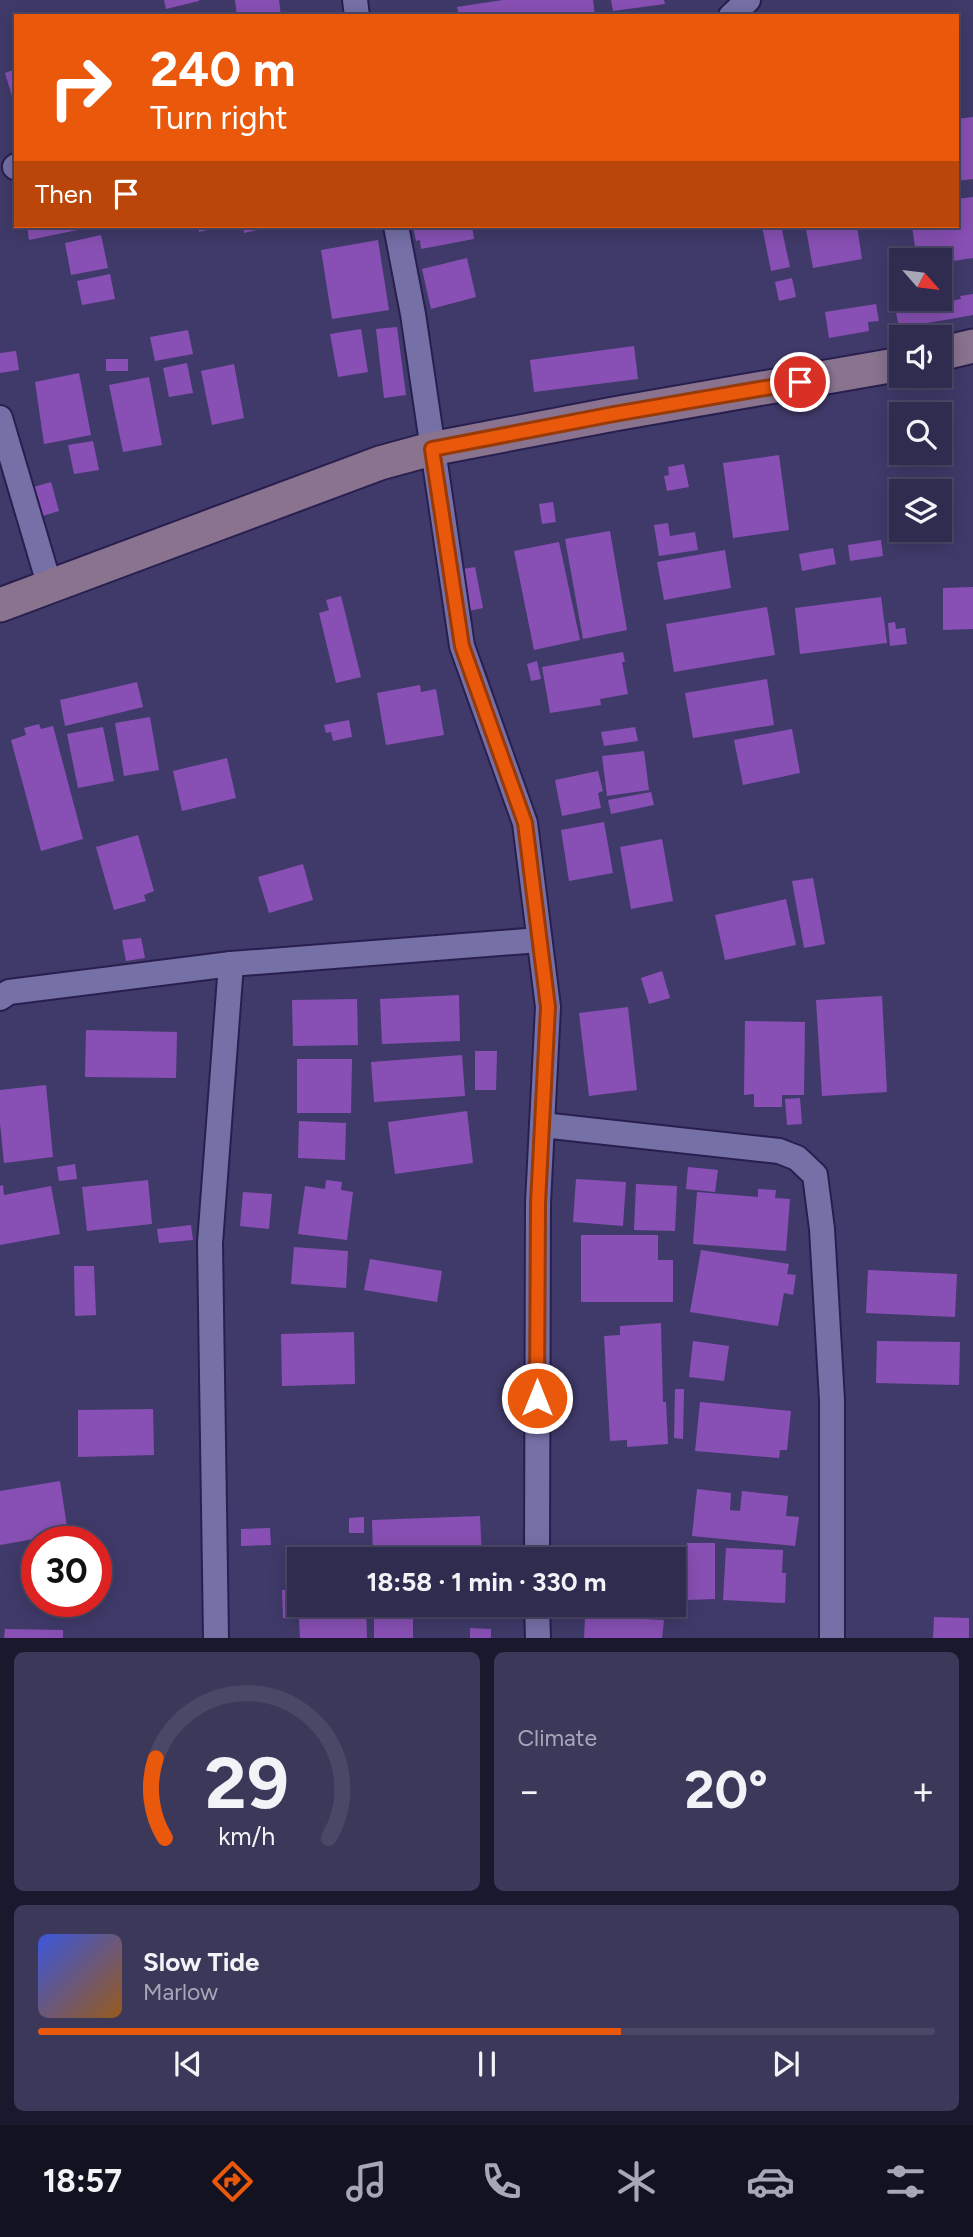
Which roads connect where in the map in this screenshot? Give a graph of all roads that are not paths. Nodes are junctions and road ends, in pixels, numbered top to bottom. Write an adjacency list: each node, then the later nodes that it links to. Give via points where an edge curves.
1 (748, 0): 2 (street)
2 (733, 14)
3 (396, 228): 8 (street)
4 (973, 346): 5 (main road)
5 (952, 351)
6 (889, 365): 8 (main road)
7 (0, 418): 9 (street)
8 (432, 449): 9 (main road, via 380,463); 11 (street, via 462,646 525,823)
9 (50, 587): 10 (main road)
10 (0, 605)
11 (539, 940): 12 (street); 14 (street, via 548,1007)
12 (231, 964): 13 (street, via 9,992); 17 (street, via 209,1243)
13 (0, 998)
14 (542, 1125): 15 (street); 19 (street, via 779,1151 797,1158 815,1175 832,1400)
15 (537, 1547)
16 (537, 1617): 18 (street)
17 (216, 1638)
18 (538, 1638)
19 (832, 1638)

